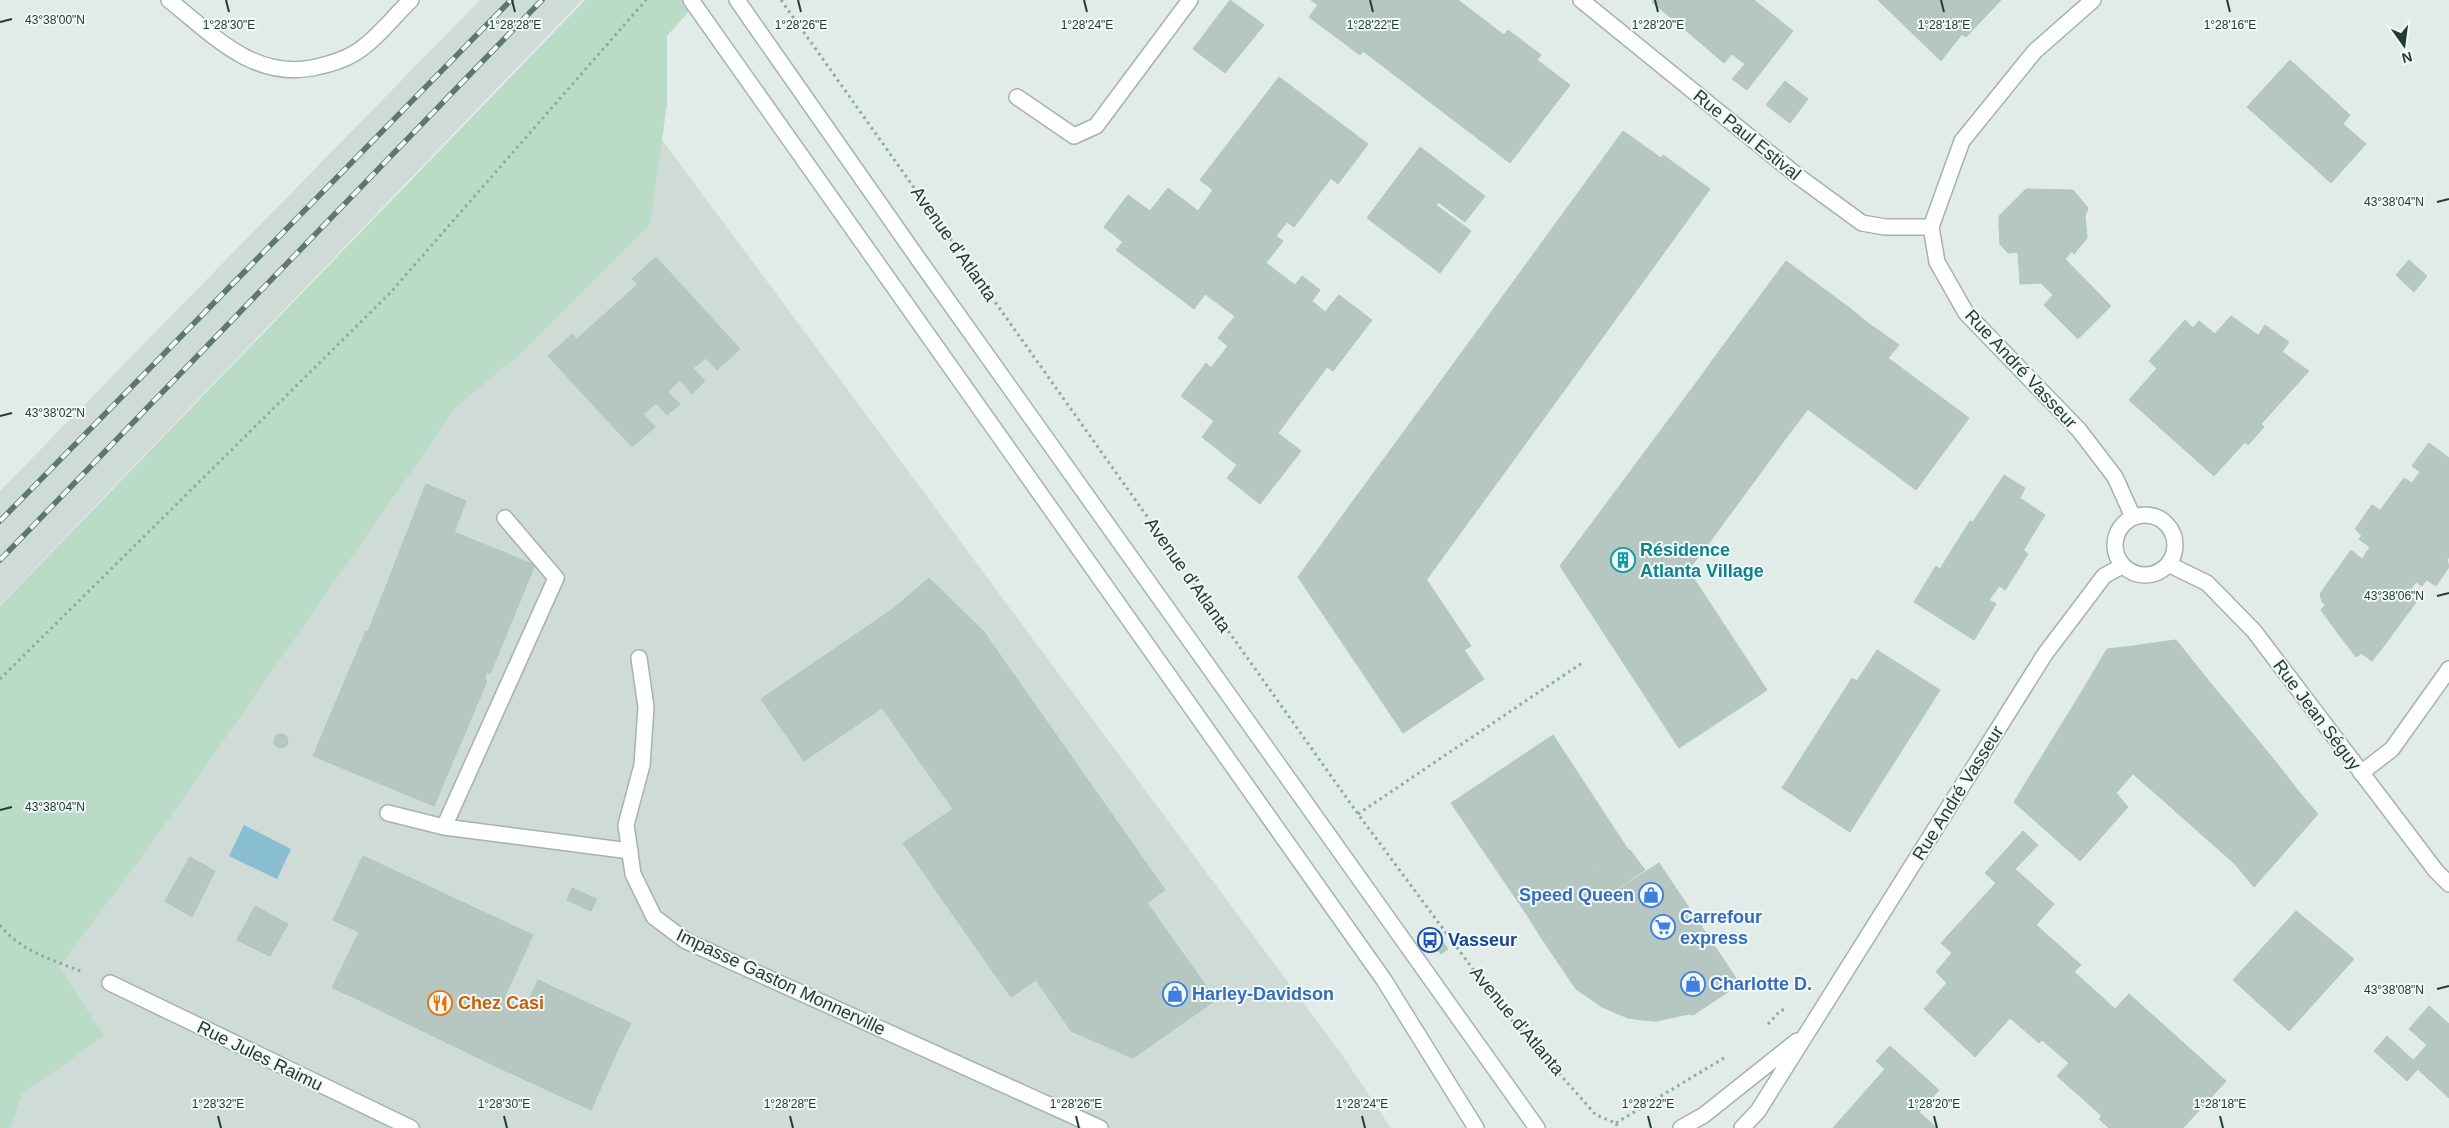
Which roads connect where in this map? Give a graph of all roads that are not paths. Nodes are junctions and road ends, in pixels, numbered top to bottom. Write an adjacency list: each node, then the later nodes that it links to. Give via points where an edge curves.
1 (169, 0): 2 (street, via 240,55 278,69 298,70 337,61 356,52)
2 (411, 0)
3 (691, 0): 25 (street, via 1384,980)
4 (737, 0): 26 (street, Avenue d'Atlanta, via 918,260)
5 (1190, 0): 8 (street, via 1096,126 1074,136)
6 (1581, 0): 9 (street, Rue Paul Estival, via 1799,177 1862,223)
7 (2093, 0): 9 (street, Rue André Vasseur, via 2035,51 1962,141)
8 (1017, 97)
9 (1931, 227): 10 (street, Rue André Vasseur, via 1936,262 1966,313 2079,430 2115,477)
10 (2133, 517): 12 (street, via 2153,515 2169,527 2175,546); 13 (street, via 2118,529 2115,538 2117,558)
11 (505, 518): 18 (street, via 556,578)
12 (2168, 564): 13 (street, via 2150,575 2131,572); 16 (street, Rue Jean Séguy, via 2208,583 2254,631)
13 (2122, 566): 22 (street, Rue André Vasseur, via 2104,576 2045,654)
14 (639, 658): 19 (street, Impasse Gaston Monnerville, via 646,707 642,765 626,825)
15 (2449, 669): 16 (street, via 2392,749)
16 (2360, 773): 20 (street, Rue Jean Séguy)
17 (388, 813): 18 (street)
18 (444, 827): 19 (street)
19 (630, 851): 24 (street, Impasse Gaston Monnerville, via 633,874 654,917 686,941)
20 (2449, 884)
21 (110, 983): 23 (street, Rue Jules Raimu)
22 (1808, 1032): 27 (street, Rue André Vasseur, via 1704,1115); 28 (street, Rue André Vasseur, via 1758,1112)
23 (411, 1128)
24 (1100, 1128)
25 (1476, 1128)
26 (1537, 1128)
27 (1681, 1128)
28 (1742, 1128)

